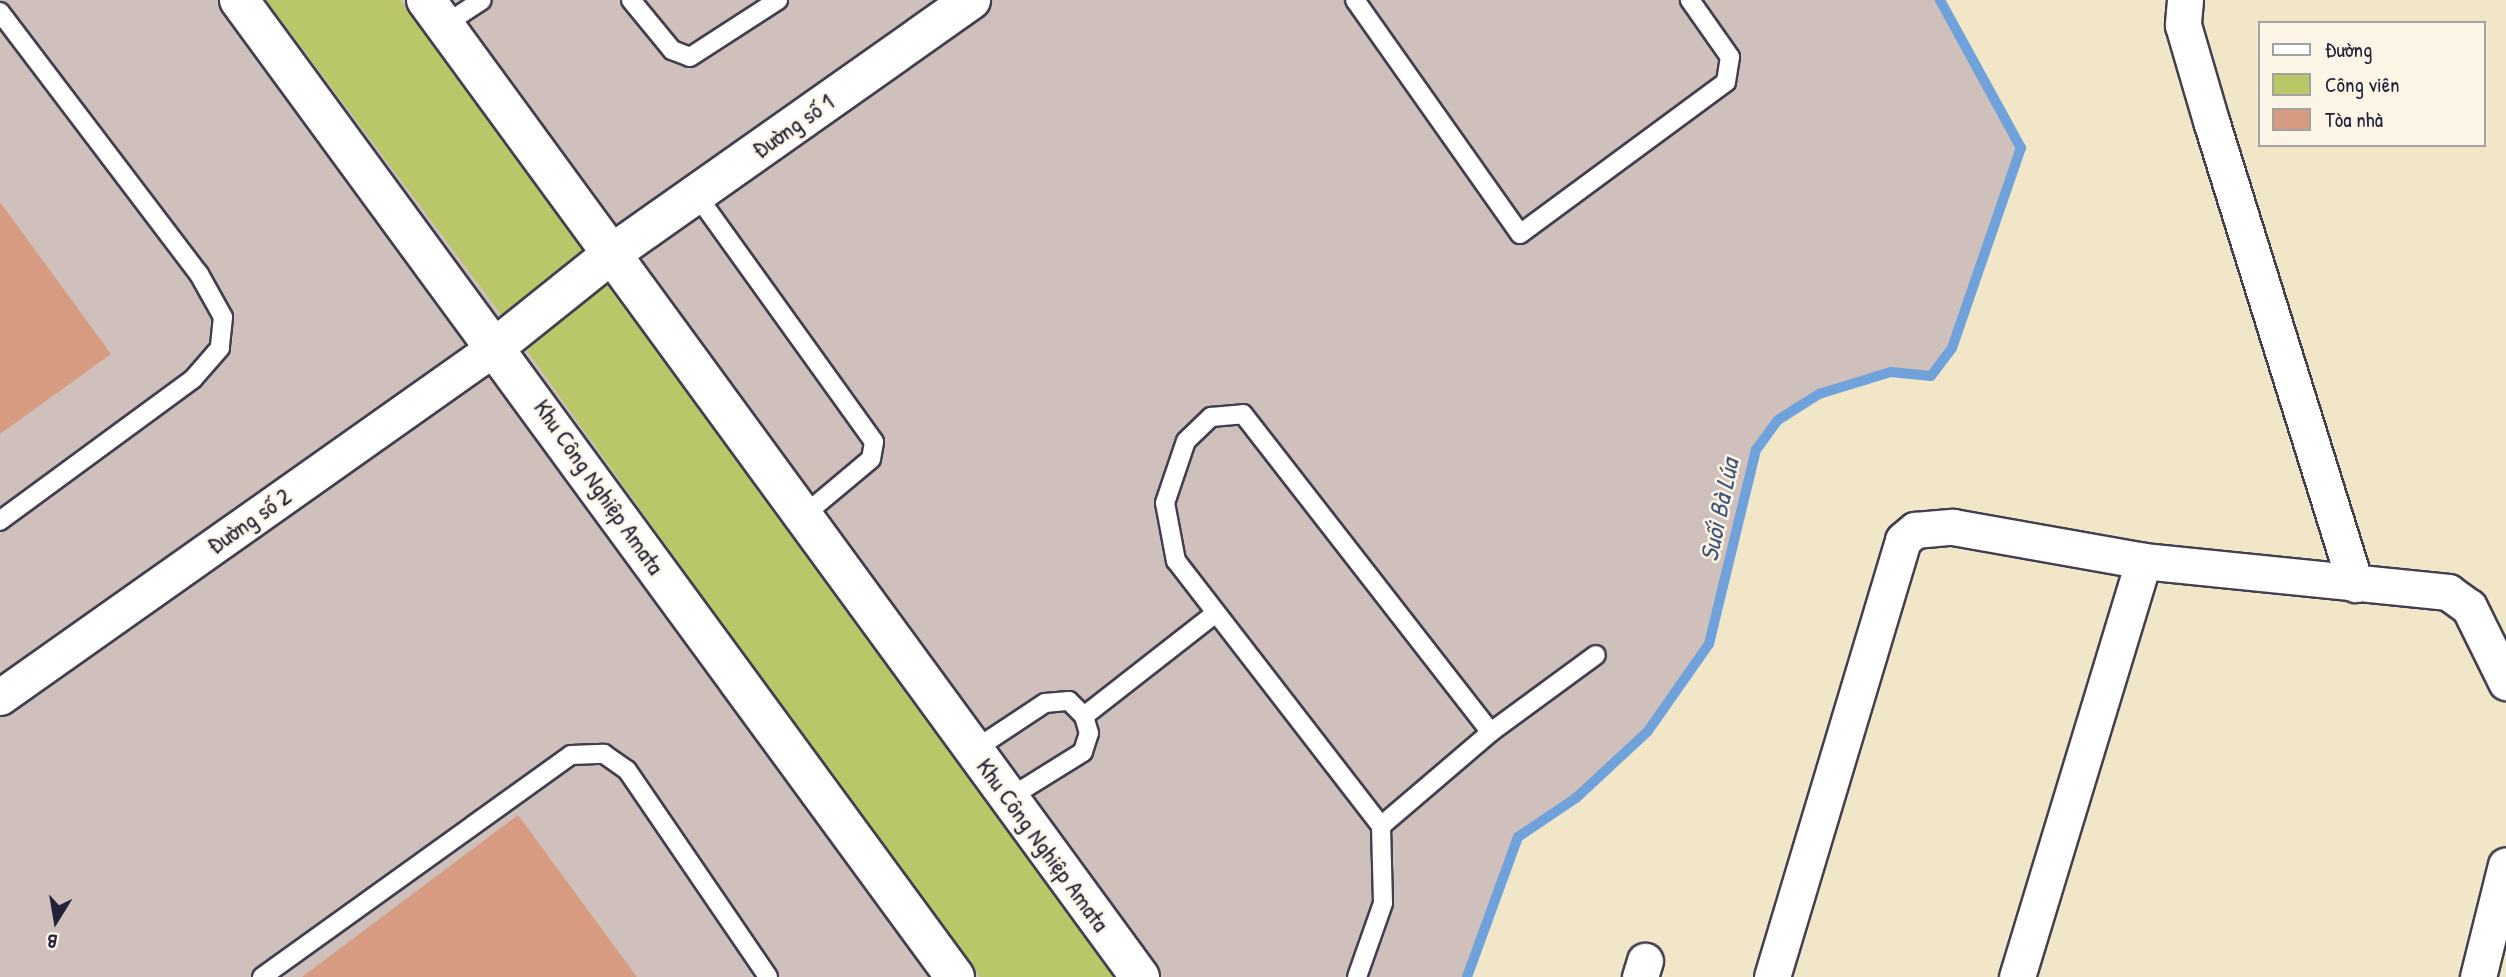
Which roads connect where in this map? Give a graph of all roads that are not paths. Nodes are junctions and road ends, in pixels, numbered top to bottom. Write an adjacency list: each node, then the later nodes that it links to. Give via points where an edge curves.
1 (239, 0): 13 (street, Khu Công Nghiệp Amata)
2 (482, 0): 10 (lane)
3 (631, 0): 4 (lane, via 673,50 690,57)
4 (778, 0)
5 (971, 0): 11 (street, Đường số 1)
6 (1355, 0): 7 (lane, via 1520,234 1726,82 1730,57)
7 (1690, 0)
8 (2185, 0): 17 (street, via 2183,25)
9 (0, 12): 15 (lane, via 199,274 223,317 220,348 193,379)
10 (435, 13): 12 (street, Khu Công Nghiệp Amata)
11 (696, 194): 12 (street, Đường số 1); 14 (lane, via 874,442 871,459)
12 (614, 252): 13 (street, Đường số 1); 14 (street, Khu Công Nghiệp Amata)
13 (498, 345): 21 (street, Đường số 2); 30 (street, Khu Công Nghiệp Amata)
14 (803, 516): 24 (street, Khu Công Nghiệp Amata)
15 (0, 522)
16 (2143, 561): 17 (street); 33 (street, via 1953,527 1928,526 1902,540); 34 (street)
17 (2355, 584): 20 (street, via 2448,592 2469,607)
18 (1216, 613): 22 (lane); 23 (lane, via 1176,561 1165,503 1186,441 1224,412 1243,414 1265,437); 26 (lane)
19 (1596, 655): 23 (lane)
20 (2506, 682)
21 (0, 697)
22 (1084, 716): 24 (lane, via 1069,701 1045,704); 25 (lane, via 1083,752)
23 (1491, 732): 26 (lane)
24 (974, 750): 25 (street, Khu Công Nghiệp Amata)
25 (1009, 798): 31 (street, Khu Công Nghiệp Amata)
26 (1381, 826): 32 (lane, via 1383,903)
27 (2506, 865): 35 (street)
28 (262, 977): 29 (lane, via 571,755 604,754 627,770)
29 (768, 977)
30 (955, 977)
31 (1140, 977)
32 (1357, 977)
33 (1772, 977)
34 (2017, 977)
35 (2478, 977)

